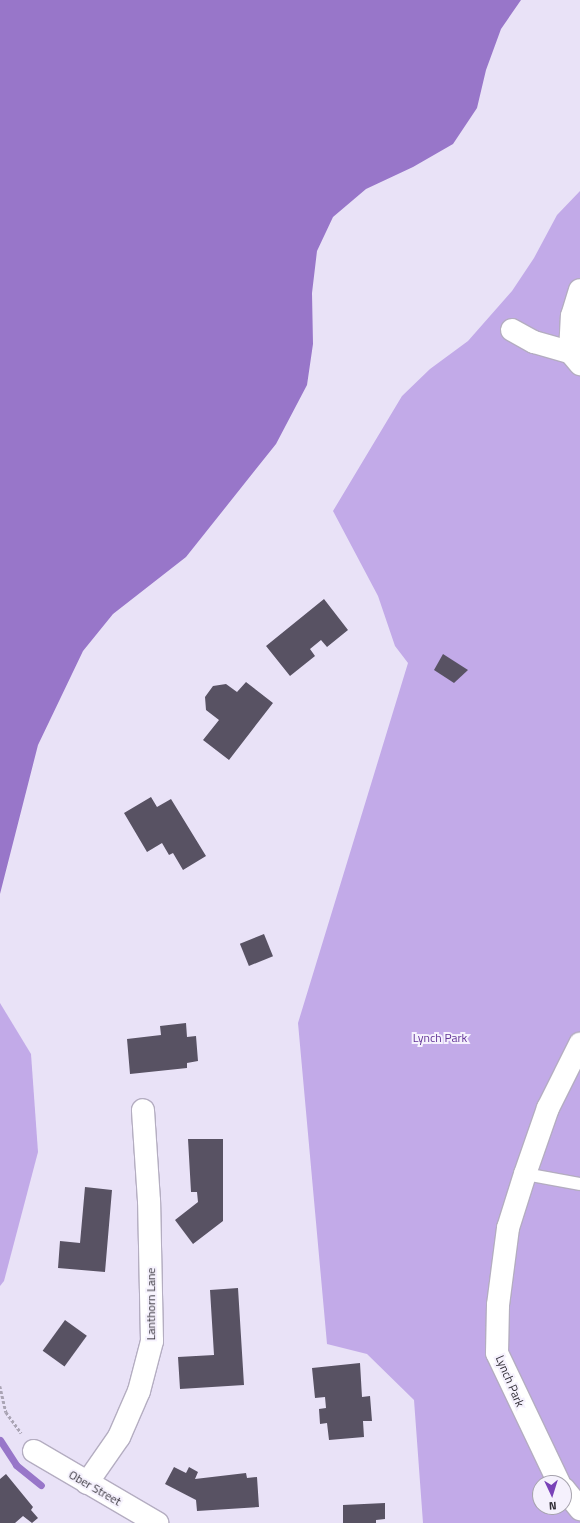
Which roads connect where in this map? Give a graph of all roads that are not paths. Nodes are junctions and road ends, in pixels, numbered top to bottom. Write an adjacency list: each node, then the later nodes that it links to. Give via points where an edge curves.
1 (580, 290): 3 (street, via 572,316)
2 (512, 330): 3 (street, via 534,342)
3 (575, 358)
4 (580, 1044): 6 (street, Lynch Park, via 548,1108)
5 (142, 1110): 10 (street, Lanthorn Lane, via 149,1201 152,1341 139,1391 119,1437)
6 (525, 1174): 7 (lane); 9 (street, Lynch Park, via 508,1228 498,1306 497,1353)
7 (580, 1184)
8 (34, 1451): 10 (street, Ober Street)
9 (555, 1475)
10 (87, 1483): 13 (street, Ober Street)
11 (572, 1499): 12 (street)
12 (580, 1509)
13 (157, 1523)

